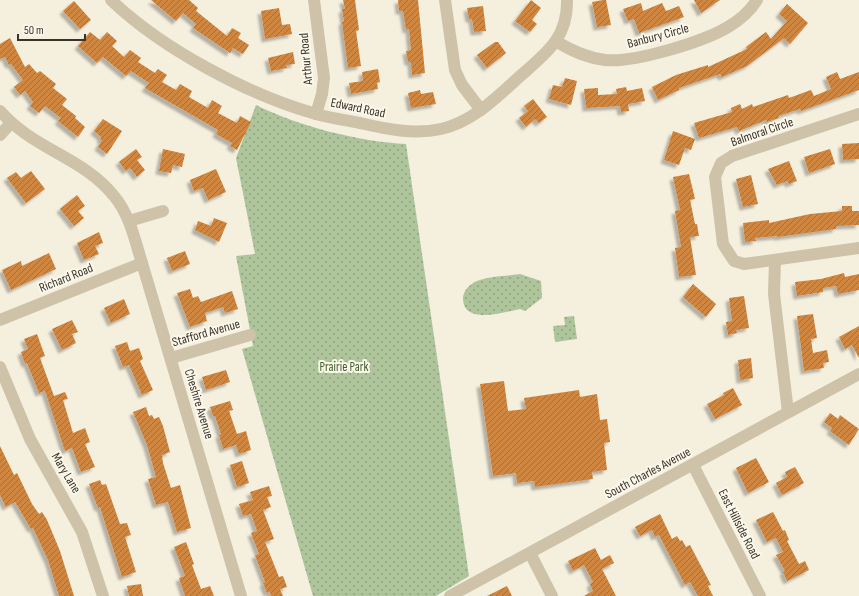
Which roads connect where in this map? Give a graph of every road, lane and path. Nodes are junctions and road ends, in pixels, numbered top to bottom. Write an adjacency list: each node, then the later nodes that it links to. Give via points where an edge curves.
1 (111, 0): 9 (street, Edward Road, via 168,44 205,67 253,90)
2 (314, 0): 9 (street, Arthur Road, via 324,78)
3 (445, 0): 7 (street, via 455,70 462,85)
4 (567, 0): 6 (street, Edward Road, via 565,25)
5 (758, 0): 6 (street, Banbury Circle, via 736,22 718,32 641,57 618,60 592,58)
6 (556, 42): 7 (street, Edward Road)
7 (482, 110): 9 (street, Edward Road, via 450,126 413,132)
8 (0, 111): 11 (street, Cheshire Avenue)
9 (316, 114)
10 (859, 114): 16 (street, Balmoral Circle, via 732,156 718,168 715,182 723,244 730,256 734,261 744,264)
11 (11, 123): 12 (street); 14 (street, Cheshire Avenue, via 43,146 98,178 115,196)
12 (0, 135)
13 (163, 211): 14 (street)
14 (129, 221): 17 (street, Cheshire Avenue)
15 (859, 248): 16 (street, Balmoral Circle)
16 (775, 260): 23 (street, via 774,294)
17 (142, 263): 18 (street, Richard Road); 20 (street, Cheshire Avenue)
18 (0, 320)
19 (250, 335): 20 (street, Stafford Avenue)
20 (171, 358): 27 (street, Cheshire Avenue)
21 (0, 367): 26 (street, Mary Lane, via 30,439 82,532)
22 (859, 374): 23 (street, South Charles Avenue)
23 (788, 412): 24 (street, South Charles Avenue)
24 (693, 464): 25 (street, South Charles Avenue); 30 (street, East Hillside Road)
25 (530, 553): 28 (street, South Charles Avenue); 29 (street)
26 (103, 596)
27 (241, 596)
28 (450, 596)
29 (552, 596)
30 (760, 596)

